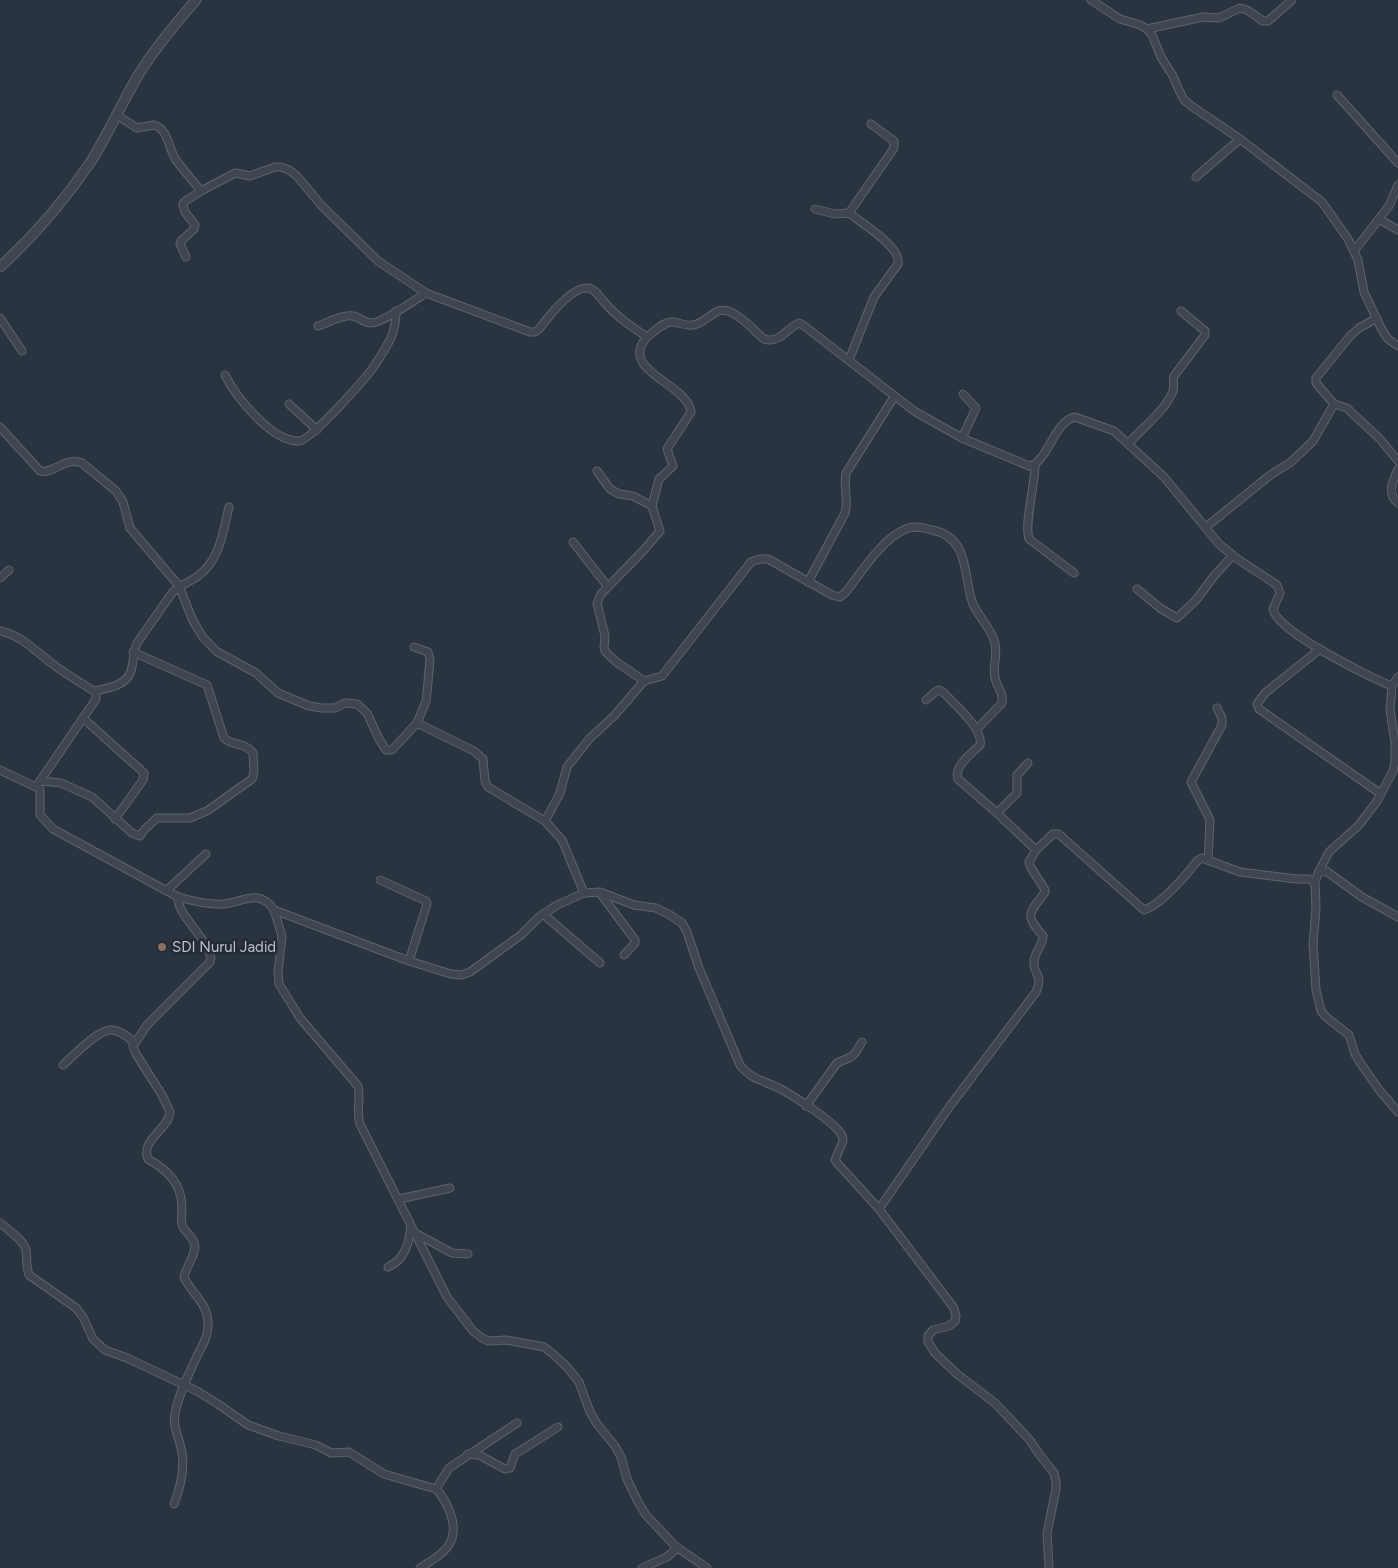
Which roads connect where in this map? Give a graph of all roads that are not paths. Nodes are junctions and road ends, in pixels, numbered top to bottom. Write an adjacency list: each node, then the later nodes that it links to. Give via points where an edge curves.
1 (196, 0): 6 (street, via 137,78)
2 (1091, 0): 4 (street, via 1120,19)
3 (1292, 0): 4 (street, via 1268,21 1240,8 1219,18 1203,17)
4 (1147, 29): 8 (street, via 1184,100)
5 (1337, 95): 9 (street)
6 (118, 116): 12 (street, via 133,127 154,124 161,129 175,158); 19 (street, via 73,187 33,235)
7 (870, 124): 14 (street, via 894,140 894,148)
8 (1240, 139): 10 (street); 17 (street, via 1322,202)
9 (1398, 163)
10 (1196, 177)
11 (1398, 185): 15 (street)
12 (201, 191): 18 (street, via 183,205 195,225 180,244); 20 (street, via 235,173 250,176 275,167 289,170 373,257)
13 (814, 209): 14 (street, via 835,214)
14 (849, 213): 29 (street, via 887,242 900,258 874,297)
15 (1379, 220): 16 (street); 17 (street)
16 (1398, 230)
17 (1354, 251): 24 (street, via 1364,292)
18 (186, 257)
19 (0, 267)
20 (426, 293): 21 (street); 26 (street, via 535,332 565,300 578,290 590,288 614,313)
21 (396, 311): 25 (street, via 374,323 346,316); 36 (street, via 390,340 372,369)
22 (1181, 311): 38 (street, via 1205,331 1205,335 1174,376 1170,397)
23 (0, 318): 28 (street)
24 (1376, 318): 27 (street, via 1388,339); 34 (street, via 1350,336 1316,378 1316,383)
25 (318, 326)
26 (647, 337): 29 (street, via 666,323 693,325 724,309 738,315 769,341 776,340 799,323); 44 (street, via 642,343 641,361 684,399 691,412 667,449 673,466 660,479)
27 (1398, 346)
28 (22, 351)
29 (849, 360): 32 (street)
30 (225, 375): 36 (street, via 232,388 268,428 298,441)
31 (962, 394): 37 (street, via 976,408)
32 (894, 397): 37 (street); 52 (street, via 846,473 846,514)
33 (289, 404): 36 (street)
34 (1334, 404): 39 (street, via 1351,412); 46 (street, via 1313,441 1291,462)
35 (0, 427): 53 (street, via 40,470 47,472 78,461 116,490 130,528)
36 (317, 430)
37 (962, 438): 40 (street, via 1016,462)
38 (1128, 444): 40 (street, via 1114,431 1073,417 1055,435); 46 (street, via 1164,477)
39 (1398, 461)
40 (1035, 465): 50 (street, via 1027,528 1029,539)
41 (1398, 469): 43 (street, via 1391,490 1392,498)
42 (597, 471): 44 (street, via 610,490 633,496)
43 (1398, 503)
44 (652, 506): 54 (street, via 660,530)
45 (229, 507): 53 (street, via 217,554 207,569)
46 (1206, 527): 48 (street)
47 (573, 542): 54 (street)
48 (1233, 555): 55 (street, via 1177,618); 58 (street, via 1277,586 1280,593 1274,604 1274,613 1296,635)
49 (9, 570): 51 (street)
50 (1074, 573)
51 (0, 578)
52 (808, 582): 61 (street, via 768,559 751,562 662,676); 69 (street, via 840,597 883,546 906,528 920,527 942,532 953,540 964,562 973,603 994,640 995,680 1003,698 1000,707)
53 (179, 586): 59 (street); 68 (street, via 202,636 216,651 256,673 278,693 322,708 357,704 367,713 378,739 388,751 400,743)
54 (608, 587): 61 (street, via 597,603 605,651)
55 (1137, 589)
56 (0, 631): 63 (street, via 23,640)
57 (414, 647): 68 (street, via 428,652 430,659 426,701)
58 (1320, 649): 62 (street); 74 (street, via 1264,693 1257,704 1259,709)
59 (133, 652): 63 (street, via 127,678 112,687); 76 (street, via 207,684 224,738 250,749 254,772 252,779 216,806 190,818 157,818 140,836)
60 (1398, 677): 62 (street)
61 (644, 681): 77 (street, via 567,767 560,793)
62 (1392, 686): 64 (street)
63 (94, 691): 67 (street, via 96,699)
64 (1395, 695): 70 (street, via 1390,710)
65 (926, 700): 69 (street, via 939,690 943,692)
66 (1217, 708): 80 (street, via 1222,725 1191,782 1210,820)
67 (84, 718): 73 (street); 76 (street, via 144,773 143,780)
68 (417, 723): 77 (street, via 474,752 483,759 488,787)
69 (976, 729): 75 (street, via 980,746 958,768 956,776)
70 (1396, 733): 74 (street, via 1394,766)
71 (1028, 763): 75 (street, via 1017,775 1016,793)
72 (0, 770): 73 (street)
73 (38, 783): 76 (street, via 61,783 92,797); 84 (street, via 40,815 53,829)
74 (1381, 794): 81 (street, via 1359,825 1329,852)
75 (997, 813): 78 (street)
76 (115, 819)
77 (544, 821): 86 (street, via 564,844)
78 (1036, 850): 80 (street, via 1058,834 1144,910 1175,886 1198,860); 101 (street, via 1029,864 1045,890 1030,916 1043,936 1034,959 1040,977 1036,992 950,1106)
79 (206, 854): 84 (street)
80 (1208, 860): 83 (street, via 1240,872 1308,878)
81 (1318, 873): 83 (street); 90 (street, via 1326,871 1362,898)
82 (380, 880): 92 (street, via 426,901)
83 (1315, 883): 98 (street, via 1313,944 1316,990 1321,1010 1349,1035 1361,1064)
84 (166, 891): 87 (street)
85 (600, 892): 86 (street); 91 (street, via 635,940); 97 (street, via 634,905 656,908 682,923 740,1065 752,1077 780,1088)
86 (584, 894): 89 (street)
87 (178, 897): 88 (street, via 226,904 257,897); 94 (street, via 180,908 203,940 210,962)
88 (274, 910): 92 (street); 100 (street, via 282,936 279,984 300,1018 358,1086 360,1124)
89 (543, 914): 92 (street, via 521,935 462,975); 93 (street)
90 (1398, 917)
91 (624, 955)
92 (409, 961)
93 (600, 963)
94 (134, 1042): 96 (street, via 117,1031 105,1030); 107 (street, via 136,1054 170,1112 168,1122 152,1138 146,1155 170,1174 179,1192 183,1227 195,1244 184,1277 201,1300 208,1324 206,1339)
95 (862, 1042): 97 (street, via 851,1057 837,1063)
96 (63, 1065)
97 (806, 1106): 101 (street, via 840,1131 843,1141 836,1160)
98 (1398, 1112)
99 (450, 1188): 100 (street)
100 (399, 1199): 103 (street)
101 (880, 1209): 117 (street, via 954,1308 955,1322 933,1330 928,1336 935,1353 995,1403 1029,1439 1054,1473 1056,1488 1047,1533)
102 (0, 1222): 107 (street, via 23,1243 29,1275 76,1308 98,1345)
103 (411, 1226): 104 (street); 106 (street, via 401,1258)
104 (414, 1233): 105 (street, via 452,1253); 113 (street, via 448,1297 482,1338 544,1347 567,1366 579,1382 597,1424 621,1457 638,1502)
105 (468, 1254)
106 (388, 1268)
107 (185, 1385): 111 (street, via 248,1425 316,1445 331,1453 349,1452 384,1474); 112 (street, via 175,1413 175,1430 184,1458 181,1486)
108 (517, 1423): 110 (street)
109 (558, 1427): 110 (street, via 515,1454 510,1468 505,1469 486,1458)
110 (468, 1454): 111 (street, via 450,1468)
111 (436, 1488): 114 (street, via 447,1504 454,1536 444,1551)
112 (174, 1504)
113 (675, 1546): 115 (street, via 667,1556); 116 (street)
114 (420, 1568)
115 (642, 1568)
116 (707, 1568)
117 (1049, 1568)

